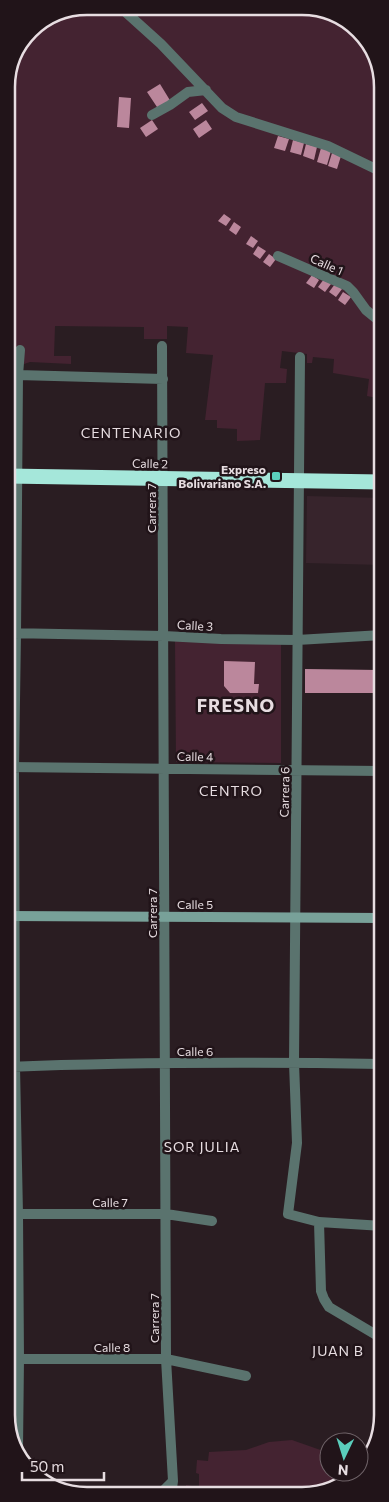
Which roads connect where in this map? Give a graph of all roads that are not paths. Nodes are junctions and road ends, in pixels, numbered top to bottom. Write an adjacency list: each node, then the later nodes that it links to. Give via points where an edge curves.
1 (129, 15): 2 (street)
2 (206, 90): 3 (street, via 188,92); 4 (street, via 222,108 236,117 328,146)
3 (152, 115)
4 (374, 168)
5 (278, 256): 6 (street, Calle 1, via 346,286)
6 (374, 316)
7 (162, 346): 11 (street, Carrera 7)
8 (20, 350): 10 (street)
9 (300, 357): 15 (street, Carrera 6)
10 (18, 375): 11 (street); 12 (street)
11 (163, 379): 14 (street, Carrera 7)
12 (15, 426)
13 (15, 476): 14 (highway, Calle 2)
14 (163, 478): 15 (highway, Calle 2); 19 (street, Carrera 7)
15 (299, 480): 16 (highway, Calle 2); 20 (street, Carrera 6)
16 (374, 482)
17 (15, 634): 19 (street, Calle 3)
18 (374, 635): 20 (street, Calle 3)
19 (164, 636): 20 (street, Calle 3); 22 (street, Carrera 7)
20 (298, 640): 23 (street, Carrera 6)
21 (15, 767): 22 (street, Calle 4)
22 (164, 768): 23 (street, Calle 4); 26 (street, Carrera 7)
23 (296, 770): 24 (street, Calle 4); 27 (street, Carrera 6)
24 (374, 770)
25 (15, 916): 26 (street, Calle 5)
26 (165, 917): 27 (street, Calle 5); 30 (street, Carrera 7)
27 (295, 918): 28 (street, Calle 5); 29 (street, Carrera 6)
28 (374, 918)
29 (294, 1063): 30 (street, Calle 6); 31 (street, Calle 6); 37 (street, Carrera 6, via 297,1143 288,1214)
30 (165, 1064): 32 (street, Calle 6); 35 (street, Carrera 7)
31 (374, 1064)
32 (15, 1067)
33 (15, 1151): 34 (street)
34 (18, 1214): 35 (street, Calle 7); 41 (street)
35 (166, 1214): 36 (street, Calle 7); 43 (street, Carrera 7)
36 (212, 1221)
37 (319, 1222): 38 (street); 39 (street, via 324,1299 329,1307)
38 (374, 1225)
39 (374, 1334)
40 (15, 1355): 41 (street, Calle 8)
41 (19, 1356): 42 (street, Calle 8); 43 (street, Calle 8); 45 (street)
42 (15, 1357)
43 (166, 1359): 44 (street, Calle 8); 46 (street, Carrera 7)
44 (246, 1376)
45 (16, 1422)
46 (173, 1481): 47 (street); 48 (street, Carrera 7)
47 (167, 1487)
48 (172, 1487)

